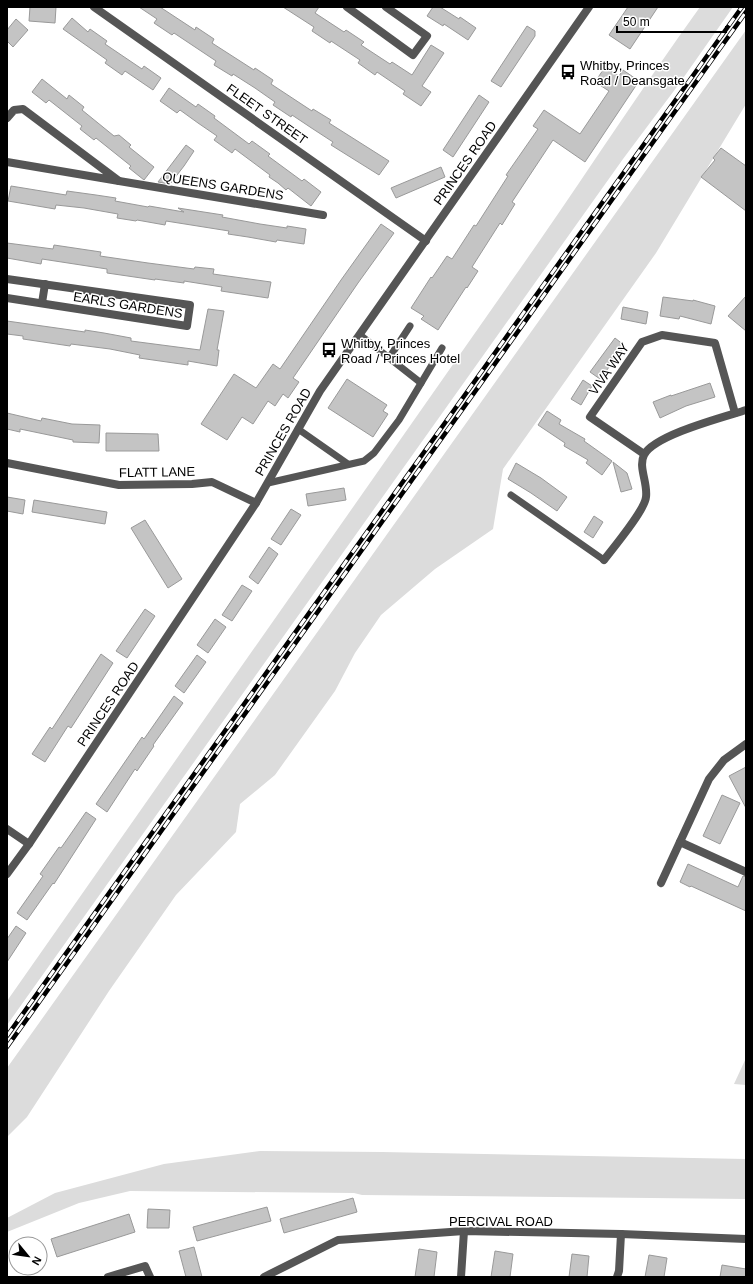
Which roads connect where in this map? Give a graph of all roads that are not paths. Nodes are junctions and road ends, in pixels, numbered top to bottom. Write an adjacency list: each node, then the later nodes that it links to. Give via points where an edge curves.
1 (94, 7): 9 (street, FLEET STREET)
2 (347, 7): 3 (street, via 413,55 427,36)
3 (386, 7)
4 (589, 7): 9 (street, PRINCES ROAD)
5 (7, 118): 7 (street, QUEENS GARDENS, via 14,110 23,109)
6 (7, 162): 7 (street, QUEENS GARDENS)
7 (119, 181): 8 (street, QUEENS GARDENS)
8 (323, 215)
9 (426, 240): 15 (street, PRINCES ROAD)
10 (7, 278): 11 (street, EARLS GARDENS)
11 (45, 284): 13 (street); 13 (street, EARLS GARDENS, via 190,305 187,326)
12 (7, 298): 13 (street, EARLS GARDENS)
13 (42, 303)
14 (410, 326): 17 (lane)
15 (360, 335): 17 (lane); 21 (street, PRINCES ROAD, via 320,391)
16 (442, 348): 18 (lane)
17 (389, 358): 18 (lane)
18 (421, 383): 24 (lane, via 399,420 374,453 364,461)
19 (746, 410): 20 (street)
20 (735, 413): 22 (street, via 658,441); 22 (street, VIVA WAY, via 716,343 662,335 642,342 590,417)
21 (298, 428): 24 (lane); 25 (street, PRINCES ROAD)
22 (644, 454): 28 (street, via 642,461 646,497 641,511)
23 (7, 463): 27 (street, FLATT LANE, via 119,485 212,482)
24 (348, 464): 25 (lane)
25 (268, 483): 27 (street, PRINCES ROAD)
26 (511, 495): 28 (lane)
27 (256, 503): 32 (street, PRINCES ROAD)
28 (604, 560)
29 (746, 744): 31 (street, via 724,760 709,779)
30 (7, 829): 32 (street)
31 (680, 842): 33 (street); 35 (street)
32 (30, 844): 34 (street, PRINCES ROAD)
33 (746, 872)
34 (7, 874)
35 (661, 883)
36 (464, 1231): 37 (street, PERCIVAL ROAD); 41 (street, PERCIVAL ROAD, via 338,1240); 42 (street)
37 (621, 1234): 38 (street, PERCIVAL ROAD); 43 (street)
38 (746, 1239)
39 (108, 1277): 40 (street, via 145,1266)
40 (150, 1277)
41 (264, 1277)
42 (461, 1277)
43 (617, 1277)

